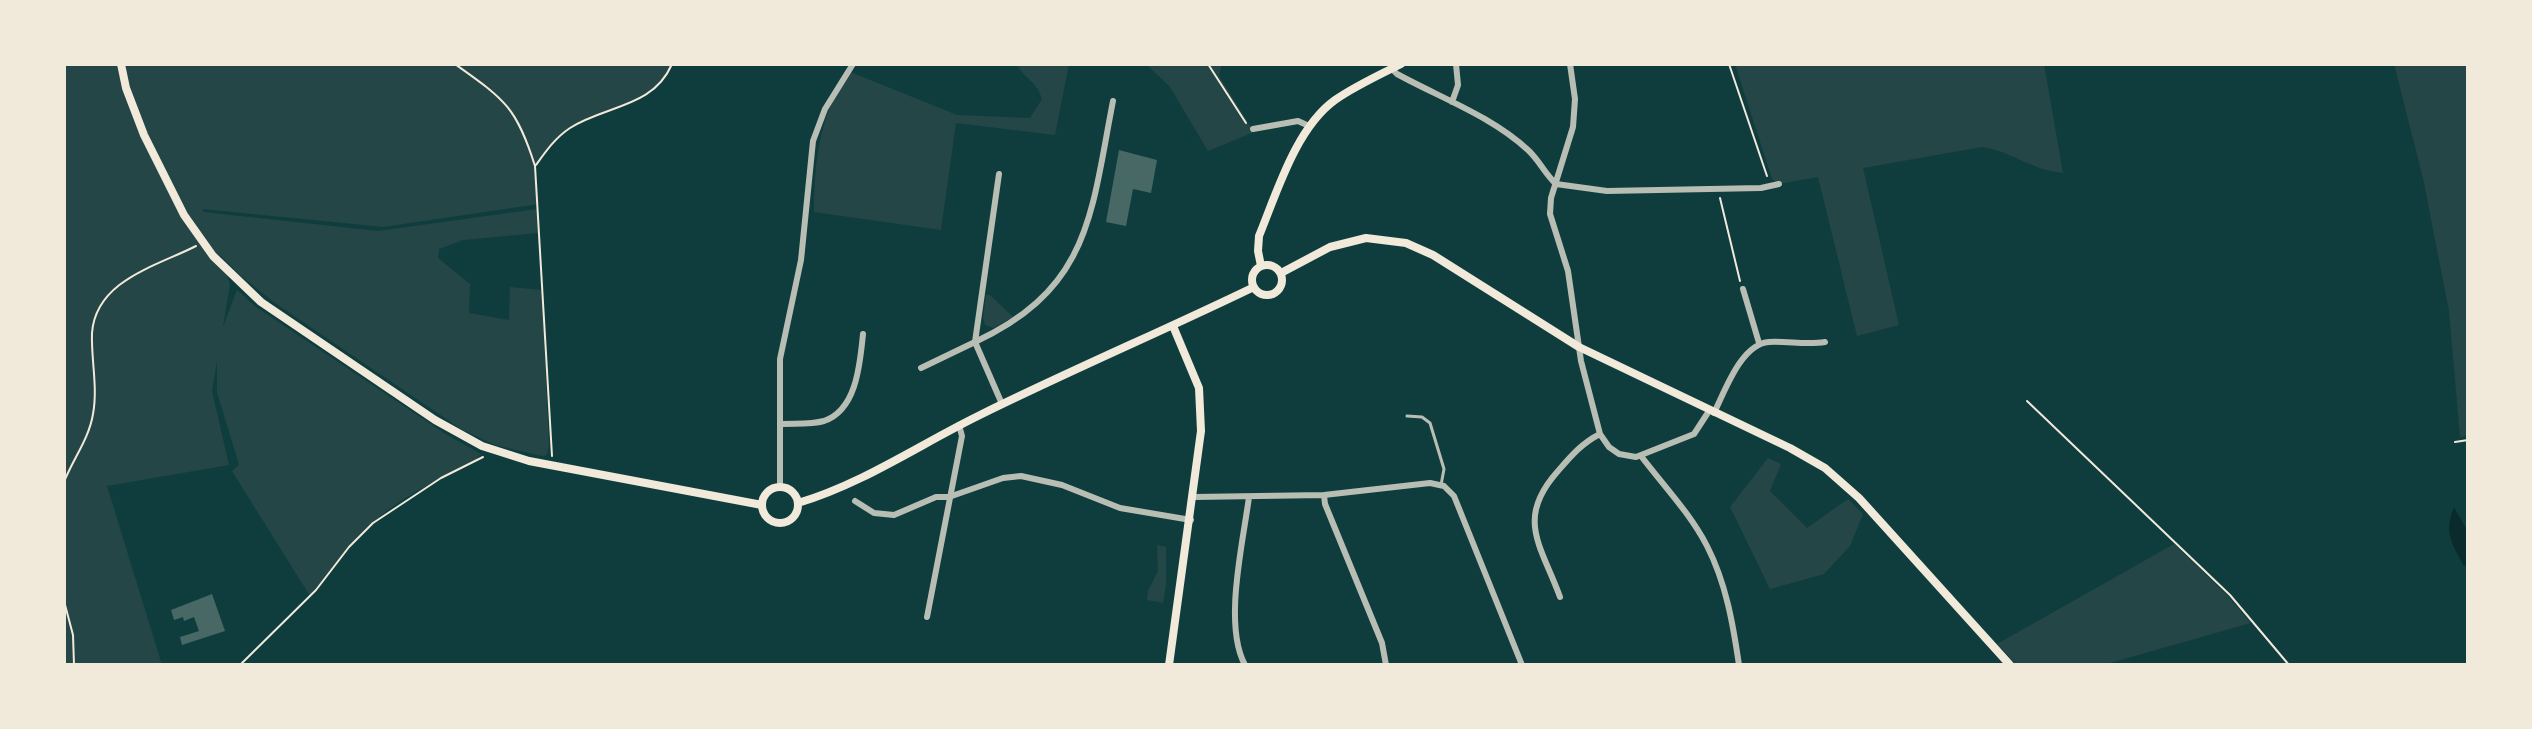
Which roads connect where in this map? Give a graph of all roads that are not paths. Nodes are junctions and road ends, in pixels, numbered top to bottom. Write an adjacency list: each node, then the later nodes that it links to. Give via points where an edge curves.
1 (121, 64): 39 (main road, via 131,103 172,194 203,243 261,302 435,420 495,451)
2 (853, 64): 27 (street, via 825,109 813,141 801,260 780,359)
3 (1456, 64): 7 (street, via 1458,85)
4 (1570, 64): 11 (street, via 1575,114)
5 (1397, 66): 7 (street, via 1404,78); 8 (main road, via 1334,101)
6 (1113, 101): 19 (street, via 1090,220 1073,258 1036,305)
7 (1452, 102): 11 (street, via 1526,148)
8 (1309, 126): 9 (street, via 1298,121); 13 (main road, via 1259,236)
9 (1253, 129)
10 (999, 174): 19 (street)
11 (1556, 184): 12 (street, via 1607,191); 22 (street, via 1550,214 1568,271)
12 (1775, 185)
13 (1261, 266): 14 (main road); 15 (main road, via 1253,275)
14 (1281, 273): 15 (main road, via 1282,285 1274,293 1263,294); 22 (main road, via 1346,242 1378,238 1406,243)
15 (1254, 287): 17 (main road)
16 (1743, 289): 21 (street)
17 (1173, 326): 24 (main road); 35 (main road, via 1195,374 1201,407)
18 (863, 334): 27 (street, via 857,372 843,408 822,421)
19 (975, 342): 23 (street); 24 (street)
20 (1825, 342): 21 (street)
21 (1759, 343): 25 (street, via 1742,359)
22 (1579, 347): 25 (main road); 29 (street)
23 (921, 368)
24 (1002, 404): 28 (main road)
25 (1712, 412): 30 (street, via 1694,434); 48 (main road, via 1808,457 1850,488)
26 (1407, 416): 31 (lane, via 1430,423 1444,469)
27 (780, 424): 32 (street)
28 (959, 425): 34 (street, via 962,436); 38 (main road, via 856,480)
29 (1600, 434): 30 (street, via 1619,454); 41 (street, via 1579,447 1534,507 1536,532)
30 (1641, 456): 47 (street, via 1696,527 1718,574)
31 (1441, 485): 33 (street); 46 (street, via 1454,496)
32 (780, 487): 38 (main road); 39 (main road, via 767,492)
33 (1324, 495): 36 (street); 45 (street)
34 (949, 497): 37 (street, via 936,497 894,515 874,513); 40 (street, via 1003,478 1027,477 1120,508); 42 (street)
35 (1194, 497): 36 (street); 40 (main road)
36 (1249, 497): 44 (street, via 1234,618 1236,645)
37 (855, 501)
38 (798, 503): 39 (main road, via 794,516 782,523 767,518)
39 (762, 505)
40 (1191, 520): 43 (main road)
41 (1560, 597)
42 (927, 617)
43 (1169, 665)
44 (1245, 665)
45 (1386, 665)
46 (1522, 665)
47 (1739, 665)
48 (2010, 665)

